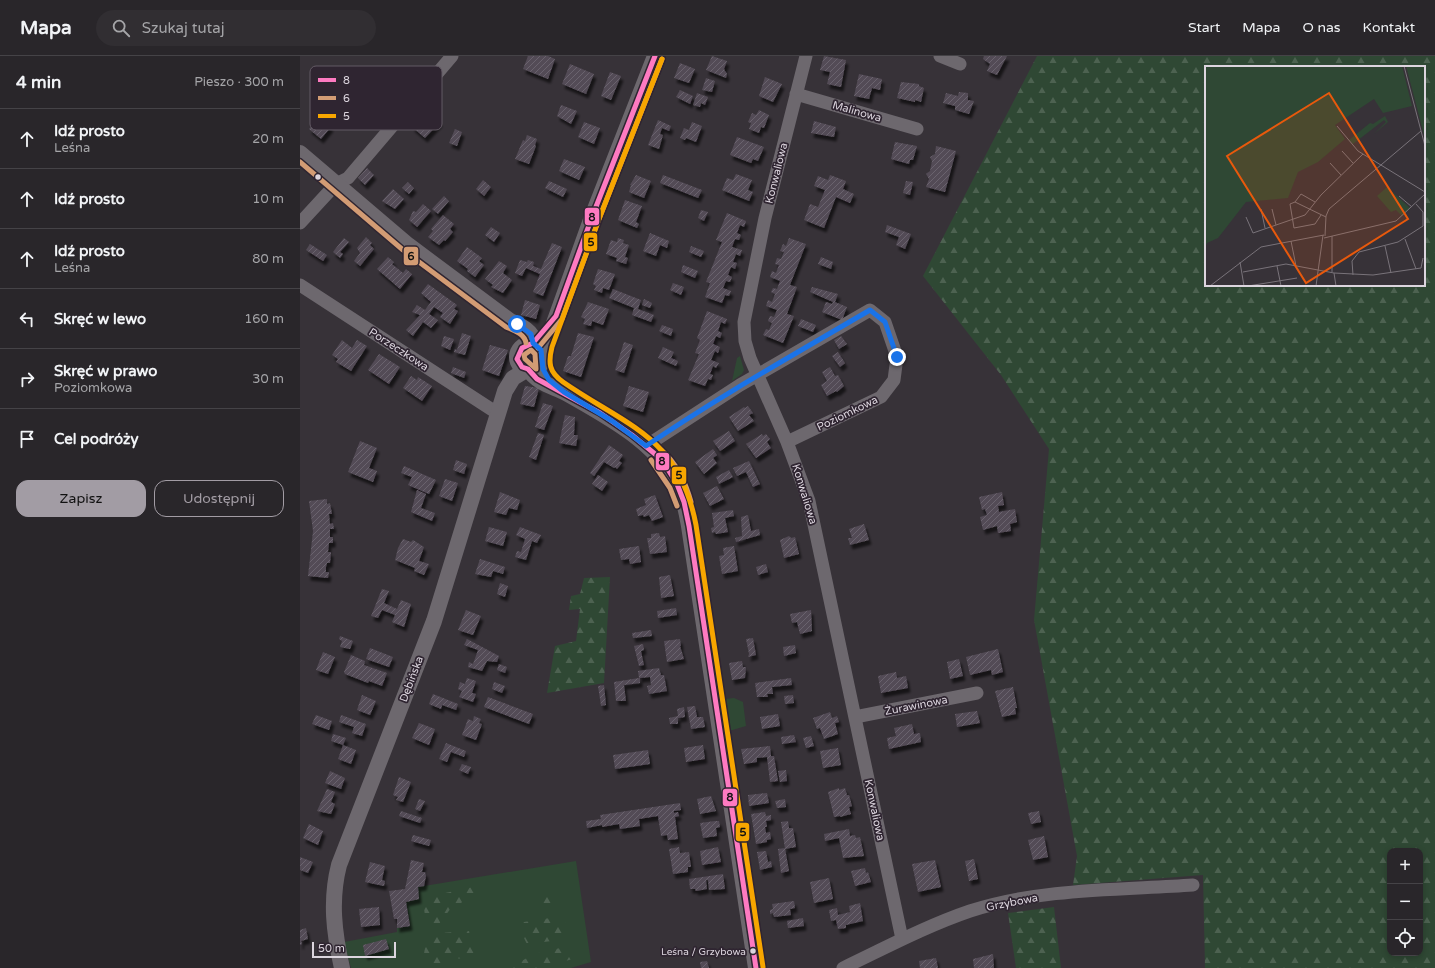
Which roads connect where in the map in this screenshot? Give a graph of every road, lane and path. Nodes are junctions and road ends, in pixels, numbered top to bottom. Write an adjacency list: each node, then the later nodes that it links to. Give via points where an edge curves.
1 (452, 56): 6 (street)
2 (655, 56): 14 (street, via 592,217 553,329)
3 (806, 56): 7 (street, Konwaliowa)
4 (940, 56): 5 (street)
5 (960, 64)
6 (442, 68)
7 (796, 94): 8 (street, Malinowa); 15 (street, Konwaliowa, via 765,218 744,322 745,341)
8 (917, 129)
9 (389, 130): 11 (street, via 348,178)
10 (300, 153): 11 (street)
11 (336, 184): 12 (street); 14 (street, via 425,258 510,322)
12 (300, 223)
13 (300, 285): 16 (street, Porzeczkowa)
14 (530, 355): 16 (street, Dębińska, via 505,391); 18 (street, via 537,379 612,421)
15 (758, 376): 17 (street, Konwaliowa); 17 (street, Poziomkowa, via 870,310 885,322 897,357 894,380 881,396); 18 (street)
16 (497, 413): 23 (street, Dębińska, via 434,621 338,869 333,910)
17 (787, 442): 20 (street, Konwaliowa, via 809,501)
18 (646, 446): 24 (street, via 672,474 686,510)
19 (977, 693): 20 (street, Żurawinowa)
20 (855, 717): 22 (street, Konwaliowa)
21 (1193, 885): 22 (street, Grzybowa, via 1061,894 997,904 941,922)
22 (902, 939): 25 (street, Grzybowa)
23 (342, 968)
24 (756, 968)
25 (843, 968)

